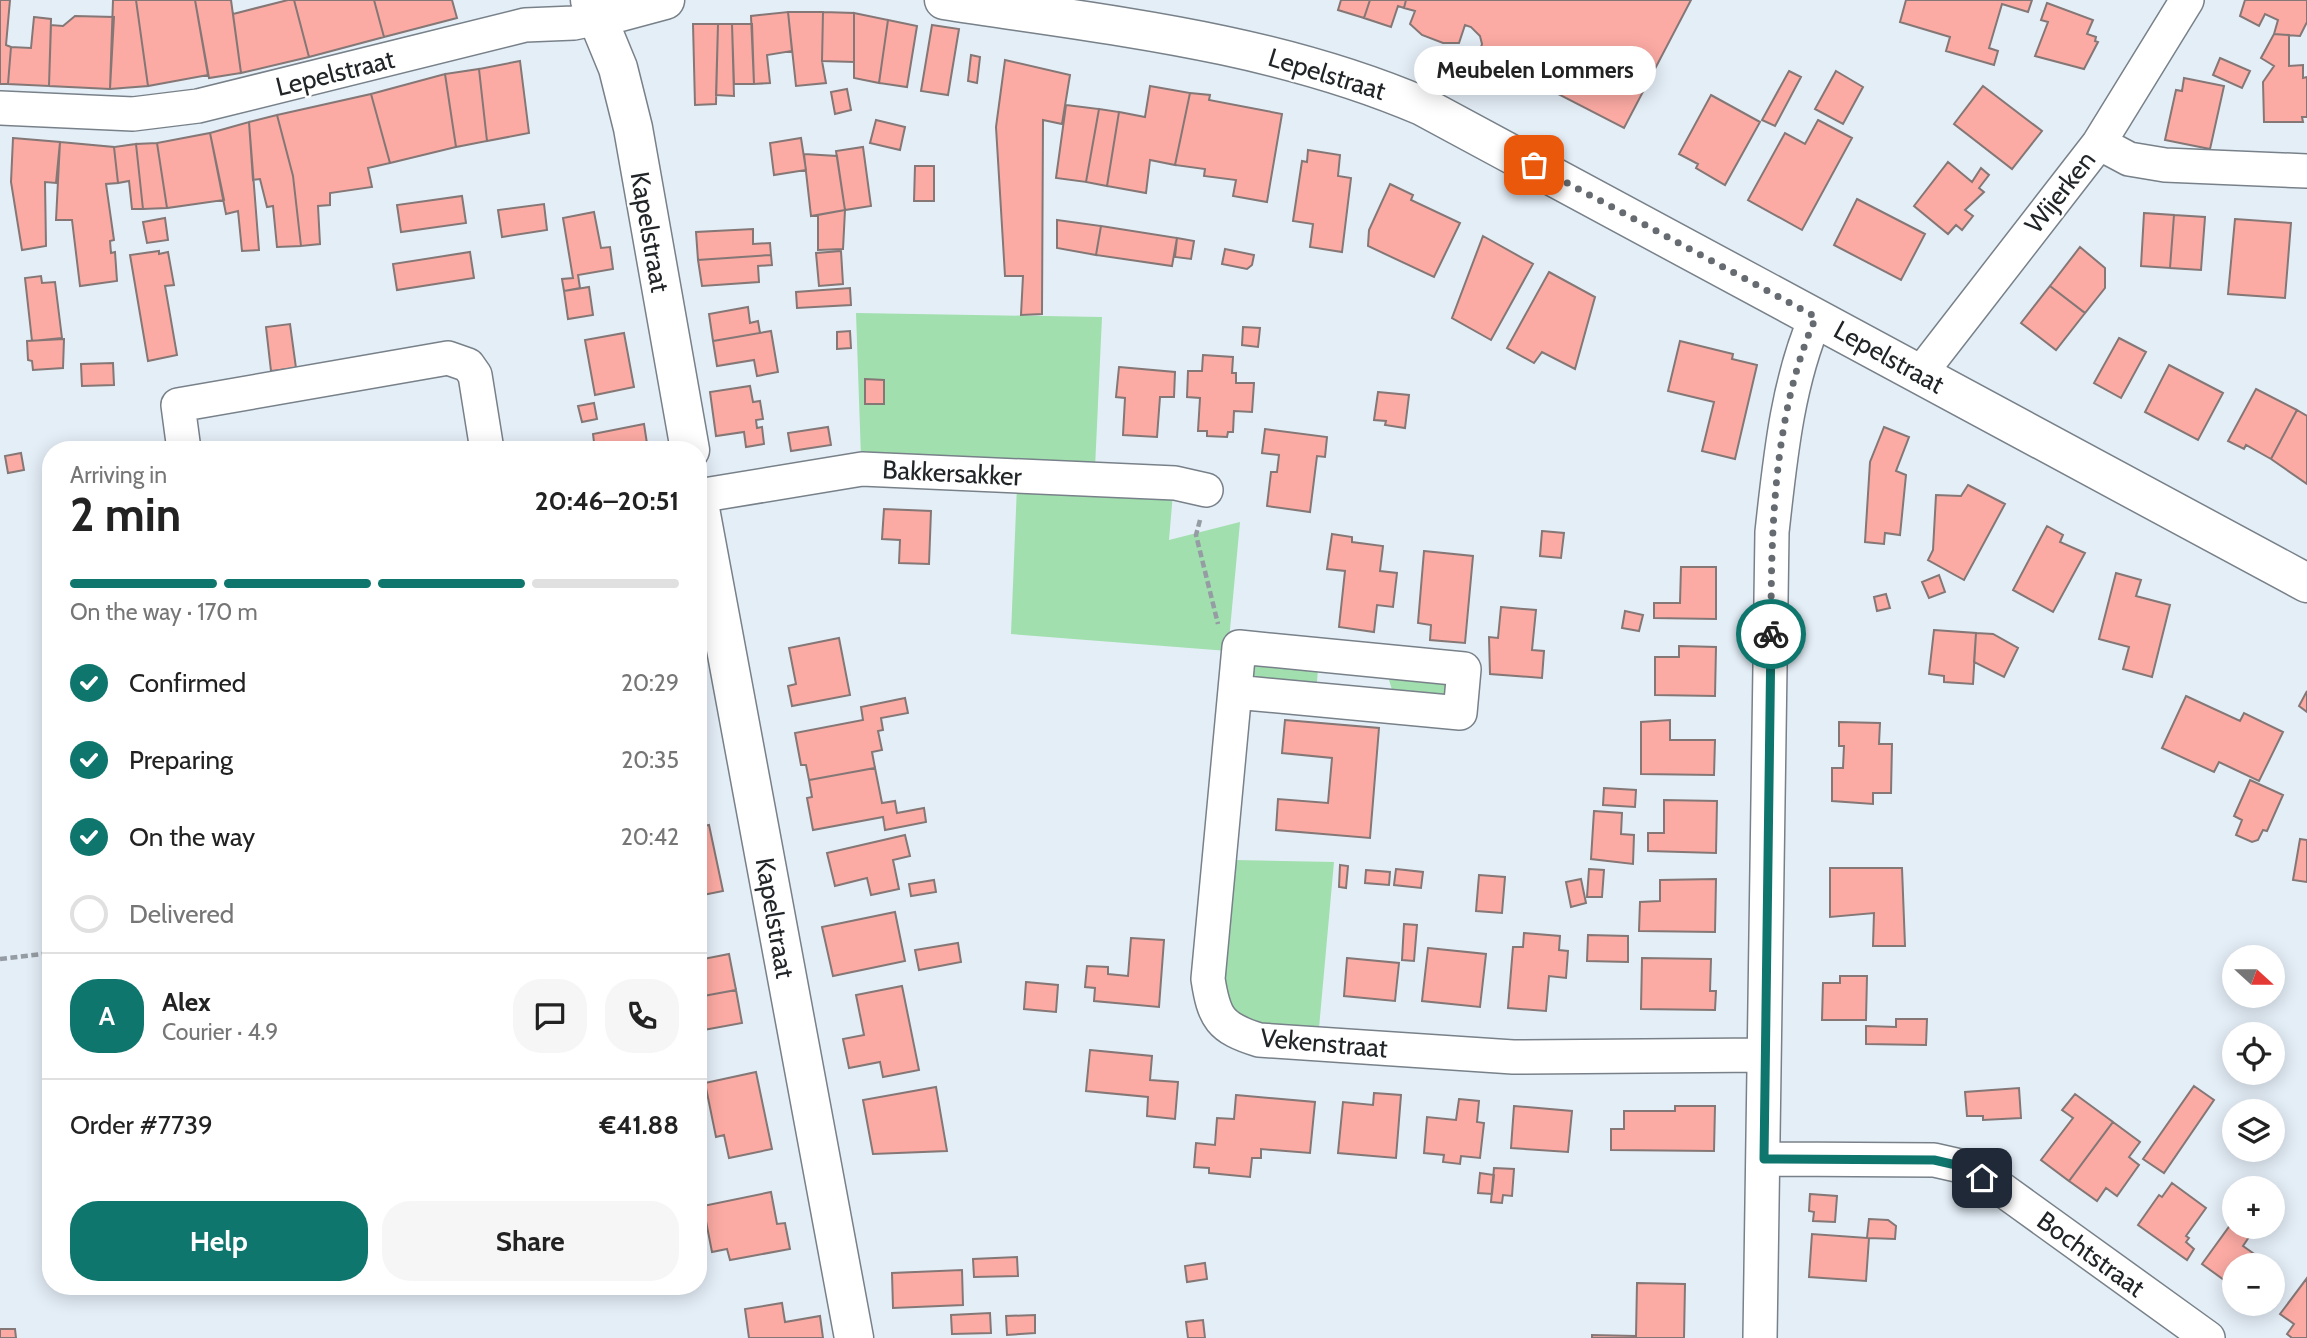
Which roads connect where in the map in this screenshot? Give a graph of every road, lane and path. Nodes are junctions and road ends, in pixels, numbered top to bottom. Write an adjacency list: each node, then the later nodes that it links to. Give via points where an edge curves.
1 (665, 0): 4 (main road, Lepelstraat)
2 (944, 0): 8 (main road, Lepelstraat, via 1220,42 1382,89 1465,127)
3 (2187, 0): 6 (street, Wijerken)
4 (594, 9): 5 (street, Lepelstraat, via 574,23 526,25 198,106 133,114); 12 (main road, Kapelstraat, via 618,68 632,128)
5 (0, 108)
6 (2099, 143): 7 (street, via 2129,159 2165,164); 9 (street, Wijerken)
7 (2307, 171)
8 (1816, 317): 9 (main road, Lepelstraat); 21 (street, via 1792,398 1772,532)
9 (1920, 374): 16 (main road, Lepelstraat)
10 (183, 441): 11 (street, via 178,405 448,358 468,365 475,375)
11 (486, 441)
12 (688, 441)
13 (1206, 490): 14 (street, Bakkersakker, via 1175,483 862,469); 17 (path, via 1196,536 1220,633)
14 (707, 495)
15 (707, 581): 23 (main road, Kapelstraat)
16 (2307, 583)
17 (1239, 647): 18 (street, Vekenstraat); 18 (street, via 1464,669 1460,713)
18 (1234, 692): 21 (street, Vekenstraat, via 1208,979 1213,1010 1224,1024 1259,1040 1513,1057)
19 (42, 954): 20 (path)
20 (0, 958)
21 (1764, 1055): 22 (street)
22 (1764, 1159): 24 (street); 25 (street, Bochtstraat, via 1934,1160 1965,1167)
23 (855, 1338)
24 (1759, 1338)
25 (2208, 1338)

